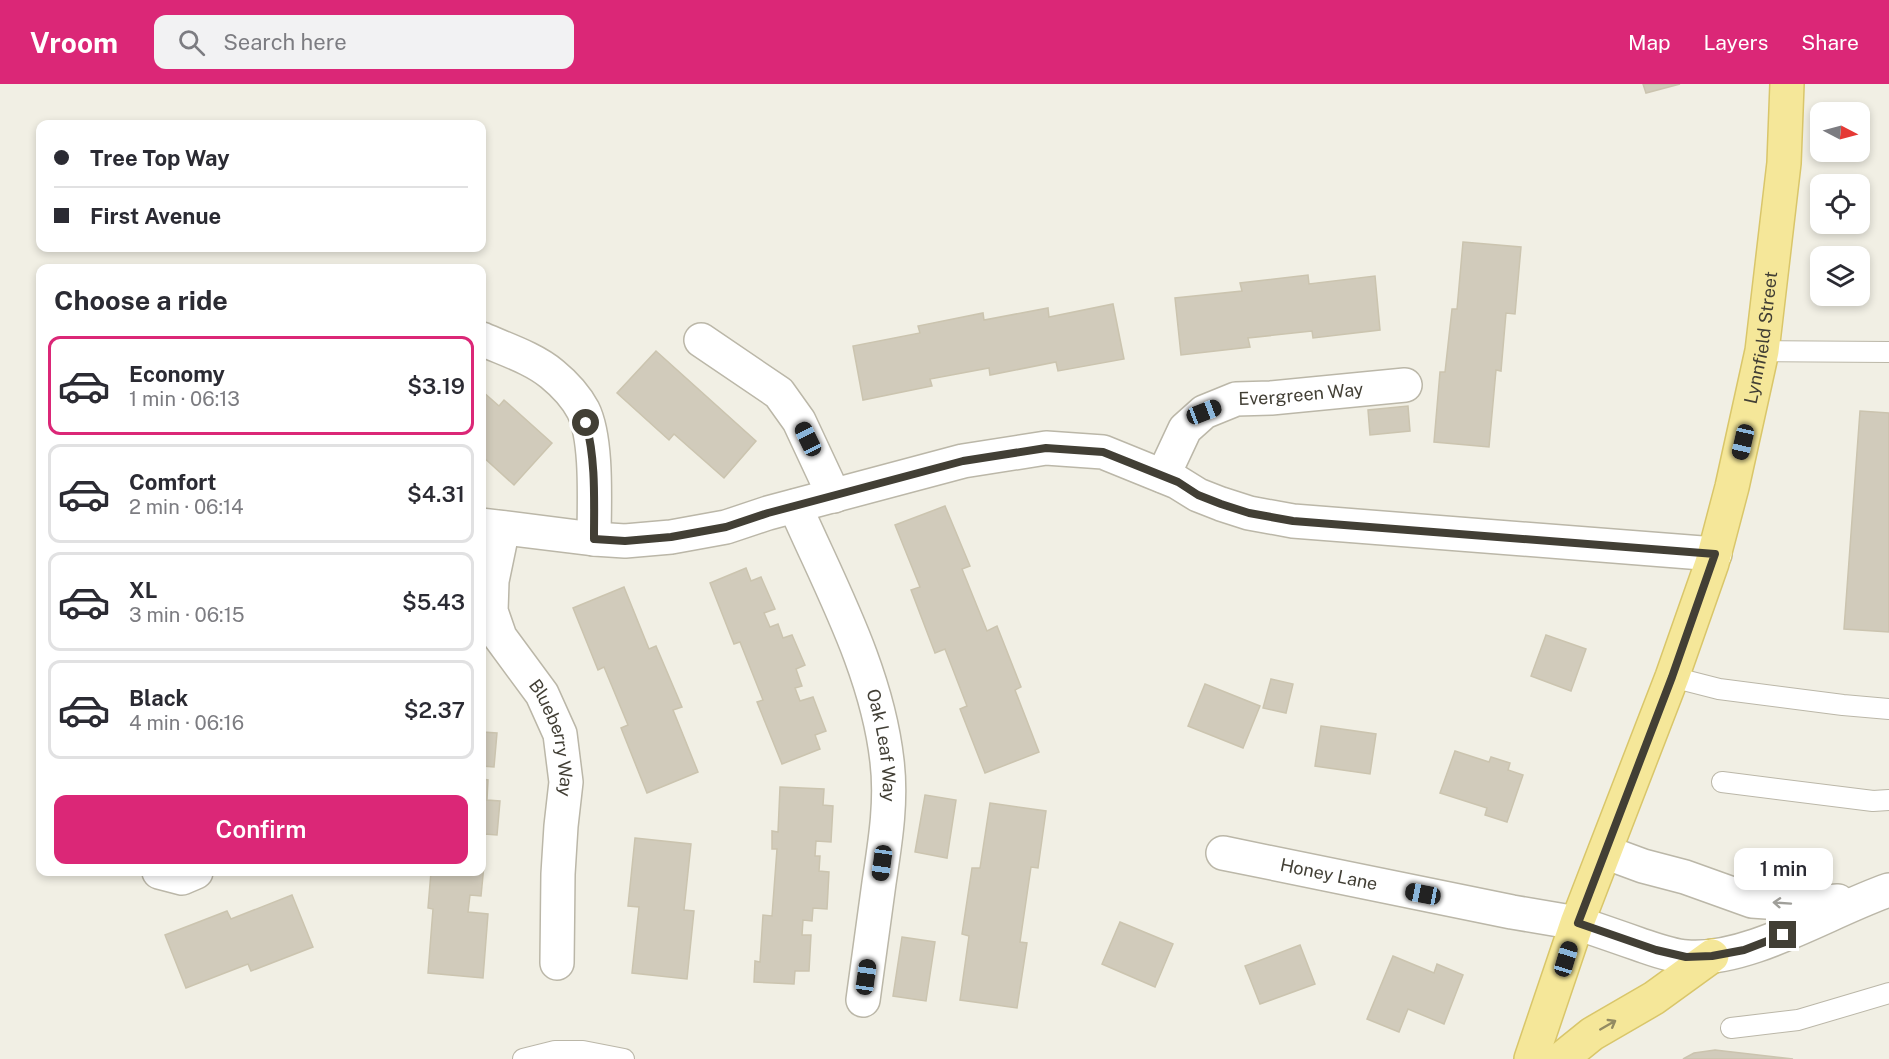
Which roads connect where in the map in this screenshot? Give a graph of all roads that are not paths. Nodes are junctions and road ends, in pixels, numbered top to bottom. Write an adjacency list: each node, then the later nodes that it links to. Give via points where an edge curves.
1 (1787, 84): 4 (main road, Lynnfield Street, via 1784,163)
2 (700, 340): 8 (street, via 779,393 800,421)
3 (486, 341): 11 (street, via 551,373 583,410 594,470)
4 (1762, 351): 5 (lane); 12 (main road, Lynnfield Street)
5 (1889, 352)
6 (1406, 385): 7 (street, Evergreen Way, via 1236,399 1204,412 1185,429)
7 (1163, 476): 8 (street, via 1103,452 1046,448 963,461); 12 (street, via 1221,504 1293,521)
8 (834, 496): 9 (street)
9 (795, 506): 11 (street, via 726,527 671,537); 24 (street, Oak Leaf Way, via 855,642 880,715 888,762 885,843)
10 (492, 526): 11 (street); 22 (street, Blueberry Way, via 491,611 500,637 542,694 560,734 566,782)
11 (594, 539)
12 (1715, 554): 13 (main road, Lynnfield Street)
13 (1672, 677): 14 (lane, via 1719,689); 17 (main road, Lynnfield Street)
14 (1889, 709)
15 (1722, 782): 16 (lane)
16 (1889, 800)
17 (1605, 852): 19 (street, one-way to 17, via 1796,904 1752,901); 20 (main road, Lynnfield Street)
18 (1223, 853): 20 (street, Honey Lane)
19 (1875, 894): 21 (street, Honey Lane, via 1744,950)
20 (1578, 923): 21 (street, Honey Lane, via 1656,950 1686,957); 28 (main road, Lynnfield Street)
21 (1712, 956): 29 (main road, one-way to 21, via 1592,1034 1654,998)
22 (556, 963)
23 (1889, 993): 25 (lane, via 1798,1020)
24 (862, 1000)
25 (1731, 1028)
26 (523, 1059): 27 (lane, via 555,1051 583,1051)
27 (624, 1059)
28 (1531, 1059)
29 (1561, 1059)

